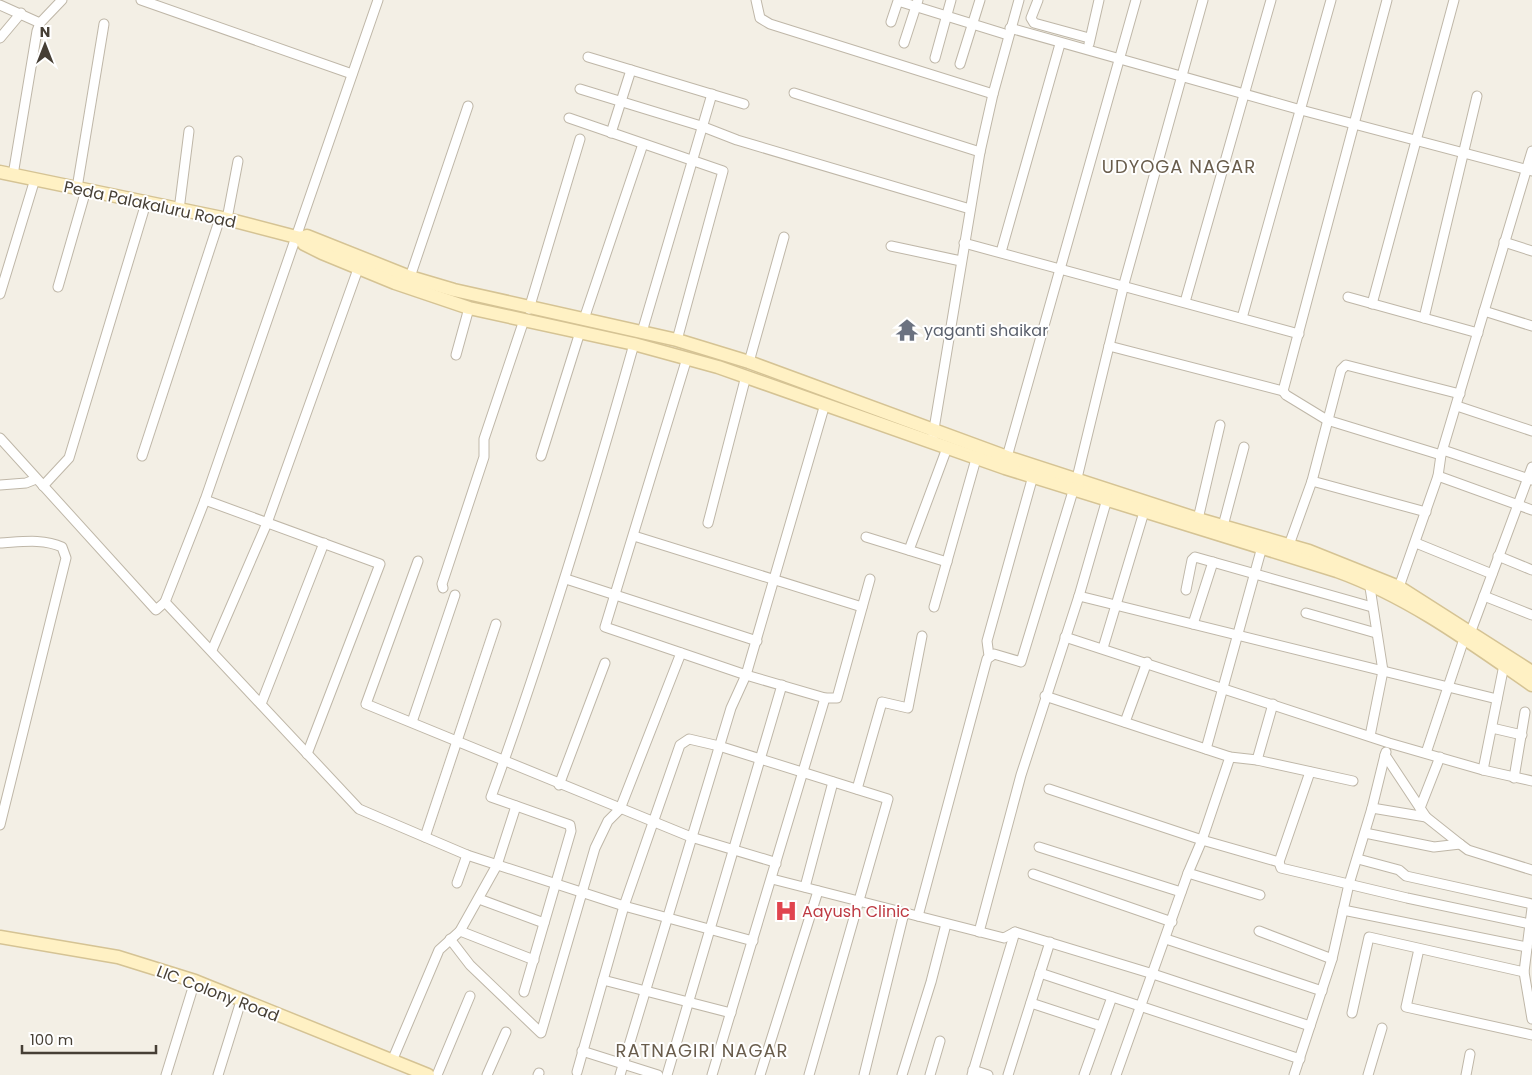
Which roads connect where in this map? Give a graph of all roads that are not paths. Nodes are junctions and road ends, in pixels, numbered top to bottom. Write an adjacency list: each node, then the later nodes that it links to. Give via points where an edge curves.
1 (62, 0): 21 (street)
2 (141, 0): 35 (street)
3 (378, 0): 35 (street)
4 (756, 0): 40 (street, via 760,18 770,24)
5 (951, 0): 19 (street)
6 (980, 0): 23 (street)
7 (1018, 0): 24 (street)
8 (1038, 0): 26 (street, via 1031,18 1034,23)
9 (1099, 0): 26 (street)
10 (1136, 0): 32 (street)
11 (1202, 0): 36 (street)
12 (1271, 0): 41 (street)
13 (1331, 0): 46 (street)
14 (1387, 0): 48 (street)
15 (1454, 0): 53 (street)
16 (917, 3): 19 (street); 20 (street, via 898,1); 27 (street)
17 (0, 5): 18 (street)
18 (21, 13): 21 (street); 25 (street)
19 (947, 16): 23 (street); 31 (street)
20 (890, 22)
21 (40, 23): 62 (street)
22 (104, 24): 64 (street)
23 (973, 25): 24 (street); 33 (street)
24 (1009, 32): 28 (street); 40 (street)
25 (0, 38)
26 (1089, 38): 29 (street)
27 (904, 43)
28 (1060, 44): 29 (street); 75 (street)
29 (1089, 52): 32 (street)
30 (588, 57): 34 (street)
31 (935, 58)
32 (1119, 60): 36 (street); 77 (street)
33 (960, 64)
34 (631, 70): 39 (street); 43 (street)
35 (352, 74): 69 (street)
36 (1183, 78): 41 (street); 80 (street)
37 (580, 89): 43 (street)
38 (794, 93): 56 (street)
39 (712, 94): 44 (street); 49 (street)
40 (993, 94): 56 (street)
41 (1243, 94): 46 (street); 84 (street)
42 (1477, 96): 57 (street)
43 (621, 101): 49 (street); 51 (street)
44 (744, 104)
45 (468, 106): 79 (street)
46 (1301, 110): 48 (street); 89 (street)
47 (569, 118): 51 (street)
48 (1356, 124): 53 (street); 95 (street)
49 (701, 126): 59 (street); 66 (street)
50 (189, 131): 67 (street)
51 (611, 132): 54 (street)
52 (580, 139): 88 (street)
53 (1417, 140): 57 (street); 85 (street)
54 (643, 144): 59 (street); 91 (street)
55 (1532, 151): 60 (street)
56 (980, 152): 66 (street)
57 (1465, 153): 60 (street); 90 (street)
58 (238, 161): 68 (street)
59 (691, 161): 93 (street); 96 (street, via 723,170)
60 (1529, 170): 72 (street)
61 (0, 172): 62 (main road, Peda Palakaluru Road)
62 (13, 175): 63 (main road, Peda Palakaluru Road)
63 (35, 179): 64 (main road, Peda Palakaluru Road); 82 (street)
64 (82, 189): 65 (main road, Peda Palakaluru Road); 81 (street)
65 (146, 203): 67 (main road, Peda Palakaluru Road); 124 (street, via 69,458)
66 (970, 209): 71 (street)
67 (179, 210): 68 (main road, Peda Palakaluru Road)
68 (224, 219): 69 (main road, Peda Palakaluru Road); 115 (street)
69 (297, 237): 78 (main road, via 304,244); 79 (main road, Peda Palakaluru Road, via 307,236); 128 (street)
70 (784, 237): 101 (street)
71 (964, 242): 75 (street); 76 (street)
72 (1504, 242): 74 (street); 87 (street)
73 (891, 246): 76 (street)
74 (1532, 251)
75 (1001, 252): 77 (street)
76 (961, 261): 110 (street)
77 (1062, 268): 80 (street); 118 (street)
78 (358, 269): 86 (main road); 134 (street)
79 (410, 277): 88 (main road, Peda Palakaluru Road)
80 (1124, 284): 84 (street); 98 (street)
81 (58, 287)
82 (0, 294)
83 (1348, 297): 85 (street)
84 (1186, 302): 89 (street)
85 (1372, 304): 90 (street)
86 (469, 308): 88 (main road); 99 (street)
87 (1484, 311): 92 (street); 94 (street)
88 (526, 314): 91 (main road); 157 (street, via 484,439 484,458)
89 (1242, 318): 95 (street)
90 (1424, 318): 94 (street)
91 (582, 325): 93 (main road); 97 (main road); 116 (street)
92 (1532, 326)
93 (642, 332): 96 (main road)
94 (1478, 333): 104 (street)
95 (1299, 334): 103 (street)
96 (677, 340): 101 (main road)
97 (634, 344): 100 (main road); 153 (street)
98 (1108, 346): 103 (street); 125 (street)
99 (456, 355)
100 (687, 358): 102 (main road); 137 (street)
101 (749, 362): 110 (main road)
102 (746, 376): 105 (main road); 135 (street)
103 (1283, 391): 107 (street, via 1286,396)
104 (1460, 394): 106 (street); 107 (street, via 1346,365)
105 (825, 404): 110 (main road); 155 (street)
106 (1457, 406): 109 (street); 114 (street)
107 (1327, 420): 114 (street); 123 (street)
108 (1220, 425): 133 (street)
109 (1532, 431)
110 (933, 437): 113 (main road); 118 (main road)
111 (0, 438): 124 (street)
112 (1244, 447): 136 (street)
113 (946, 448): 117 (main road); 144 (street)
114 (1442, 452): 121 (street); 122 (street)
115 (142, 456)
116 (541, 456)
117 (976, 458): 120 (main road); 147 (street)
118 (1007, 458): 125 (main road)
119 (1532, 467): 122 (street)
120 (1033, 476): 125 (main road); 181 (street, via 987,641)
121 (1438, 476): 129 (street); 132 (street)
122 (1530, 479): 129 (street)
123 (1312, 481): 132 (street); 142 (street)
124 (39, 483): 126 (street); 163 (street, via 156,610)
125 (1075, 484): 127 (main road); 133 (main road); 181 (street, via 1021,662 994,654)
126 (0, 485)
127 (1107, 499): 131 (main road); 161 (street)
128 (205, 500): 134 (street); 163 (street)
129 (1518, 505): 130 (street); 145 (street)
130 (1532, 510)
131 (1144, 512): 143 (main road); 164 (street)
132 (1426, 512): 141 (street)
133 (1198, 519): 136 (main road)
134 (267, 523): 140 (street); 179 (street)
135 (708, 523)
136 (1224, 526): 142 (main road)
137 (634, 536): 155 (street); 160 (street)
138 (866, 538): 144 (street)
139 (0, 543): 231 (street, via 56,544 62,547 66,558)
140 (324, 543): 195 (street); 208 (street, via 380,564)
141 (1416, 543): 151 (street); 156 (street)
142 (1289, 545): 152 (main road)
143 (1262, 547): 150 (street); 152 (main road)
144 (908, 550): 147 (street)
145 (1498, 556): 149 (street); 151 (street)
146 (418, 561): 198 (street, via 366,704)
147 (947, 562): 165 (street)
148 (1213, 562): 150 (street); 158 (street, via 1195,557 1192,560); 171 (street)
149 (1532, 570)
150 (1256, 573): 166 (street); 173 (street)
151 (1492, 574): 162 (street)
152 (1370, 578): 156 (main road); 166 (street); 174 (main road, via 1408,603)
153 (566, 579): 160 (street); 214 (street)
154 (870, 579): 167 (street)
155 (774, 580): 167 (street); 177 (street)
156 (1400, 587): 174 (main road)
157 (443, 588)
158 (1186, 590)
159 (455, 595): 198 (street)
160 (615, 595): 177 (street); 180 (street, via 605,627)
161 (1079, 596): 164 (street); 176 (street)
162 (1484, 596): 169 (street); 174 (street)
163 (165, 602): 179 (street)
164 (1116, 605): 171 (street); 178 (street)
165 (934, 607)
166 (1372, 607): 172 (street)
167 (862, 608): 193 (street, via 837,698)
168 (1306, 613): 172 (street)
169 (1532, 615)
170 (496, 624): 203 (street)
171 (1193, 624): 173 (street)
172 (1376, 633): 185 (street)
173 (1238, 635): 185 (street); 191 (street)
174 (1468, 635): 184 (main road); 186 (main road); 190 (street)
175 (922, 636): 223 (street, via 908,708 882,702)
176 (1065, 637): 178 (street); 192 (street)
177 (757, 641): 187 (street)
178 (1103, 648): 182 (street)
179 (212, 650): 195 (street)
180 (681, 653): 187 (street); 228 (street)
181 (989, 656): 263 (street)
182 (1147, 662): 191 (street); 199 (street)
183 (605, 663): 222 (street)
184 (1504, 665): 189 (main road); 194 (street)
185 (1383, 671): 190 (street); 202 (street)
186 (1532, 672)
187 (746, 675): 188 (street); 205 (street)
188 (782, 685): 193 (street); 212 (street)
189 (1532, 685)
190 (1448, 687): 194 (street); 207 (street)
191 (1224, 688): 196 (street); 206 (street)
192 (1045, 696): 199 (street); 272 (street)
193 (825, 698): 216 (street)
194 (1497, 700): 200 (street)
195 (261, 704): 208 (street)
196 (1273, 704): 202 (street); 213 (street)
197 (1525, 712): 201 (street)
198 (412, 722): 203 (street)
199 (1125, 722): 206 (street)
200 (1492, 728): 201 (street); 215 (street)
201 (1522, 735): 218 (street)
202 (1370, 736): 204 (street)
203 (458, 742): 214 (street); 233 (street)
204 (1389, 743): 207 (street); 209 (street)
205 (719, 746): 212 (street); 230 (street, via 689,739 683,742); 234 (street)
206 (1206, 749): 210 (street)
207 (1426, 753): 211 (street)
208 (306, 754): 233 (street, via 359,810)
209 (1385, 755): 226 (street); 227 (street)
210 (1230, 757): 213 (street); 235 (street)
211 (1440, 757): 215 (street); 227 (street)
212 (760, 759): 216 (street); 238 (street)
213 (1257, 760): 217 (street)
214 (504, 762): 222 (street); 225 (street, via 491,797)
215 (1483, 770): 218 (street)
216 (801, 772): 221 (street); 242 (street)
217 (1310, 772): 219 (street); 241 (street)
218 (1514, 778): 220 (street)
219 (1353, 781)
220 (1532, 781)
221 (833, 782): 223 (street); 251 (street)
222 (559, 785): 228 (street)
223 (857, 789): 257 (street, via 888,799)
224 (1049, 789): 235 (street)
225 (516, 806): 243 (street); 249 (street, via 570,826)
226 (1372, 808): 229 (street); 232 (street)
227 (1420, 808): 229 (street)
228 (620, 809): 230 (street); 254 (street, via 600,836)
229 (1426, 817): 236 (street)
230 (652, 822): 234 (street); 259 (street)
231 (0, 825)
232 (1365, 834): 236 (street, via 1434,847); 240 (street)
233 (425, 837): 239 (street)
234 (692, 838): 238 (street); 264 (street)
235 (1202, 840): 241 (street); 245 (street)
236 (1460, 844): 244 (street, via 1468,850)
237 (1039, 847): 253 (street)
238 (734, 850): 242 (street); 269 (street)
239 (467, 855): 243 (street); 248 (street)
240 (1358, 859): 250 (street); 258 (street, via 1400,870 1406,876)
241 (1279, 862): 250 (street, via 1281,868)
242 (776, 864): 247 (street)
243 (497, 865): 249 (street); 256 (street)
244 (1532, 870)
245 (1188, 873): 253 (street); 255 (street)
246 (1032, 874): 265 (street)
247 (772, 879): 251 (street); 277 (street)
248 (457, 882)
249 (556, 884): 254 (street); 266 (street)
250 (1349, 884): 261 (street); 268 (street)
251 (805, 887): 252 (street)
252 (818, 890): 257 (street); 324 (street)
253 (1181, 892): 265 (street)
254 (582, 893): 259 (street); 275 (street, via 542,1033 470,965)
255 (1260, 895)
256 (479, 898): 266 (street); 270 (street)
257 (860, 901): 262 (street); 325 (street)
258 (1532, 904)
259 (624, 906): 264 (street); 287 (street)
260 (1532, 908): 268 (street)
261 (1343, 910): 279 (street); 281 (street)
262 (904, 913): 263 (street); 326 (street)
263 (918, 916): 267 (street)
264 (669, 918): 269 (street); 290 (street)
265 (1172, 922): 276 (street)
266 (544, 923): 282 (street)
267 (946, 924): 272 (street); 327 (street)
268 (1530, 924): 279 (street)
269 (710, 929): 277 (street); 295 (street)
270 (460, 931): 275 (street); 282 (street)
271 (1259, 931): 281 (street)
272 (979, 932): 273 (street, via 1004,938)
273 (1015, 932): 278 (street); 314 (street)
274 (0, 938): 288 (main road, LIC Colony Road, via 118,957)
275 (450, 939): 310 (street, via 439,950)
276 (1166, 939): 286 (street); 289 (street)
277 (754, 940): 298 (street)
278 (1050, 942): 285 (street); 286 (street)
279 (1527, 947): 283 (street)
280 (1420, 948): 284 (street); 299 (street, via 1369,937); 305 (street, via 1406,1007)
281 (1332, 959): 289 (street)
282 (534, 960): 291 (street)
283 (1529, 963): 284 (street)
284 (1524, 972): 300 (street)
285 (1040, 973): 293 (street); 296 (street)
286 (1152, 974): 297 (street); 302 (street)
287 (603, 980): 290 (street); 307 (street)
288 (195, 982): 294 (main road, LIC Colony Road); 315 (street)
289 (1322, 990): 302 (street)
290 (646, 991): 295 (street); 311 (street)
291 (524, 992)
292 (470, 996): 318 (street)
293 (1112, 998): 297 (street); 301 (street)
294 (241, 1001): 310 (main road, LIC Colony Road); 316 (street)
295 (689, 1002): 298 (street); 322 (street)
296 (1031, 1003): 301 (street); 330 (street)
297 (1139, 1007): 309 (street); 332 (street)
298 (731, 1013): 323 (street)
299 (1352, 1013)
300 (1532, 1019)
301 (1101, 1026): 331 (street)
302 (1310, 1026): 309 (street)
303 (1382, 1028): 334 (street)
304 (506, 1032): 319 (street)
305 (1532, 1035)
306 (940, 1040): 328 (street)
307 (582, 1052): 311 (street); 313 (street)
308 (1470, 1054): 335 (street)
309 (1300, 1060): 333 (street)
310 (392, 1061): 312 (main road, LIC Colony Road)
311 (623, 1064): 320 (street); 321 (street)
312 (405, 1071): 317 (main road, LIC Colony Road)
313 (577, 1072)
314 (972, 1073): 329 (street)
315 (166, 1075)
316 (218, 1075)
317 (428, 1075)
318 (438, 1075)
319 (487, 1075)
320 (620, 1075)
321 (658, 1075)
322 (667, 1075)
323 (712, 1075)
324 (760, 1075)
325 (809, 1075)
326 (864, 1075)
327 (902, 1075)
328 (930, 1075)
329 (988, 1075)
330 (1008, 1075)
331 (1084, 1075)
332 (1116, 1075)
333 (1294, 1075)
334 (1368, 1075)
335 (1466, 1075)

